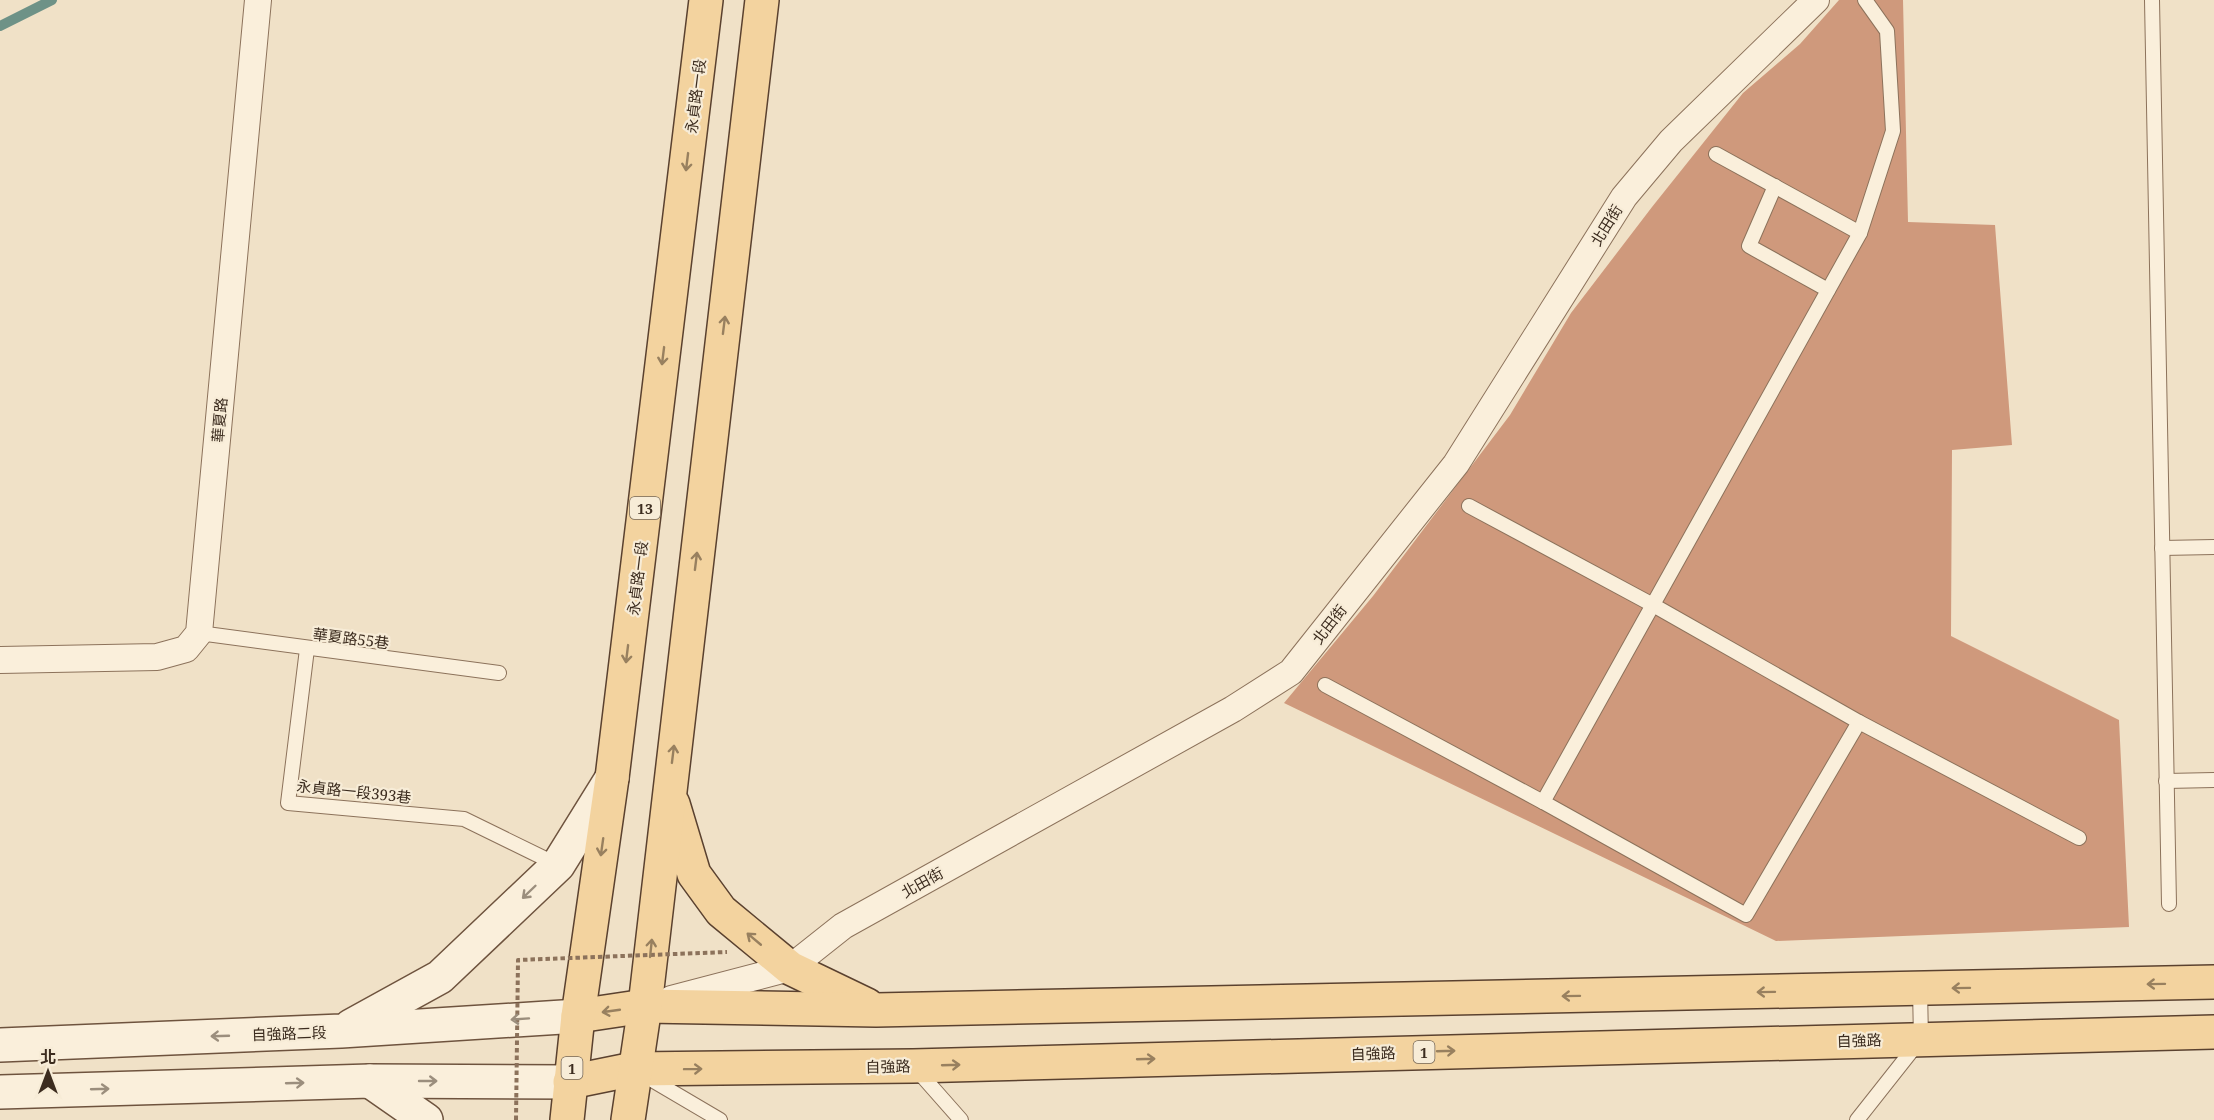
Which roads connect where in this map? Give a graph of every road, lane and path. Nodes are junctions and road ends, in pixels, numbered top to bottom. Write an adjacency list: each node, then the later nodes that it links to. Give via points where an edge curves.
1 (258, 0): 15 (street, 華夏路)
2 (706, 0): 21 (main road, 永貞路一段 / 13, one-way to 21)
3 (762, 0): 24 (main road, one-way to 3)
4 (1816, 0): 30 (street, 北田街, via 1671,141 1624,197 1456,464 1291,672 1222,715 843,926)
5 (1865, 0): 9 (lane, via 1887,31 1893,130)
6 (2152, 0): 13 (lane)
7 (1716, 154): 8 (lane)
8 (1775, 186): 9 (lane); 10 (lane, via 1749,246)
9 (1860, 233): 10 (lane)
10 (1828, 290): 14 (lane)
11 (1469, 506): 14 (lane)
12 (2214, 547): 13 (lane)
13 (2162, 548): 23 (lane)
14 (1653, 605): 20 (lane); 25 (lane)
15 (199, 633): 16 (lane, 華夏路55巷); 17 (street, via 186,649 157,657)
16 (306, 649): 18 (lane, 華夏路55巷); 27 (lane, 永貞路一段393巷, via 288,803 464,819)
17 (0, 660)
18 (499, 674)
19 (1325, 685): 25 (lane)
20 (1859, 722): 25 (lane, via 1746,915); 26 (lane)
21 (612, 778): 27 (street); 35 (main road, 永貞路一段 / 13, one-way to 35)
22 (2214, 780): 23 (lane)
23 (2166, 781): 28 (lane)
24 (669, 790): 30 (main road, one-way to 24, via 721,911 694,874); 33 (main road, one-way to 24)
25 (1543, 802)
26 (2079, 838)
27 (558, 865): 36 (street, one-way to 36, via 440,977)
28 (2169, 904)
29 (727, 952): 46 (path, bridge, via 518,960)
30 (790, 969): 33 (street, 北田街); 34 (main road)
31 (2214, 982): 32 (main road, one-way to 32)
32 (1920, 989): 34 (main road, one-way to 34); 38 (lane)
33 (645, 1006): 34 (main road); 35 (main road, one-way to 35); 41 (main road)
34 (876, 1010)
35 (578, 1016): 36 (street, 自強路二段, one-way to 36); 43 (main road, 永貞路一段 / 1)
36 (341, 1031): 39 (street, 自強路二段, one-way to 39)
37 (2214, 1032): 38 (main road, 自強路 / 1)
38 (1921, 1039): 40 (main road, 自強路 / 1, one-way to 38); 51 (lane)
39 (0, 1045)
40 (913, 1066): 41 (main road, 自強路 / 1, one-way to 40); 50 (lane)
41 (634, 1070): 43 (main road, 自強路 / 1); 48 (main road); 49 (lane)
42 (370, 1081): 43 (street, one-way to 43); 44 (street, one-way to 42); 45 (street)
43 (570, 1082): 47 (main road, 永貞路一段 / 1)
44 (0, 1092)
45 (426, 1120)
46 (516, 1120)
47 (567, 1120)
48 (628, 1120)
49 (720, 1120)
50 (961, 1120)
51 (1857, 1120)

